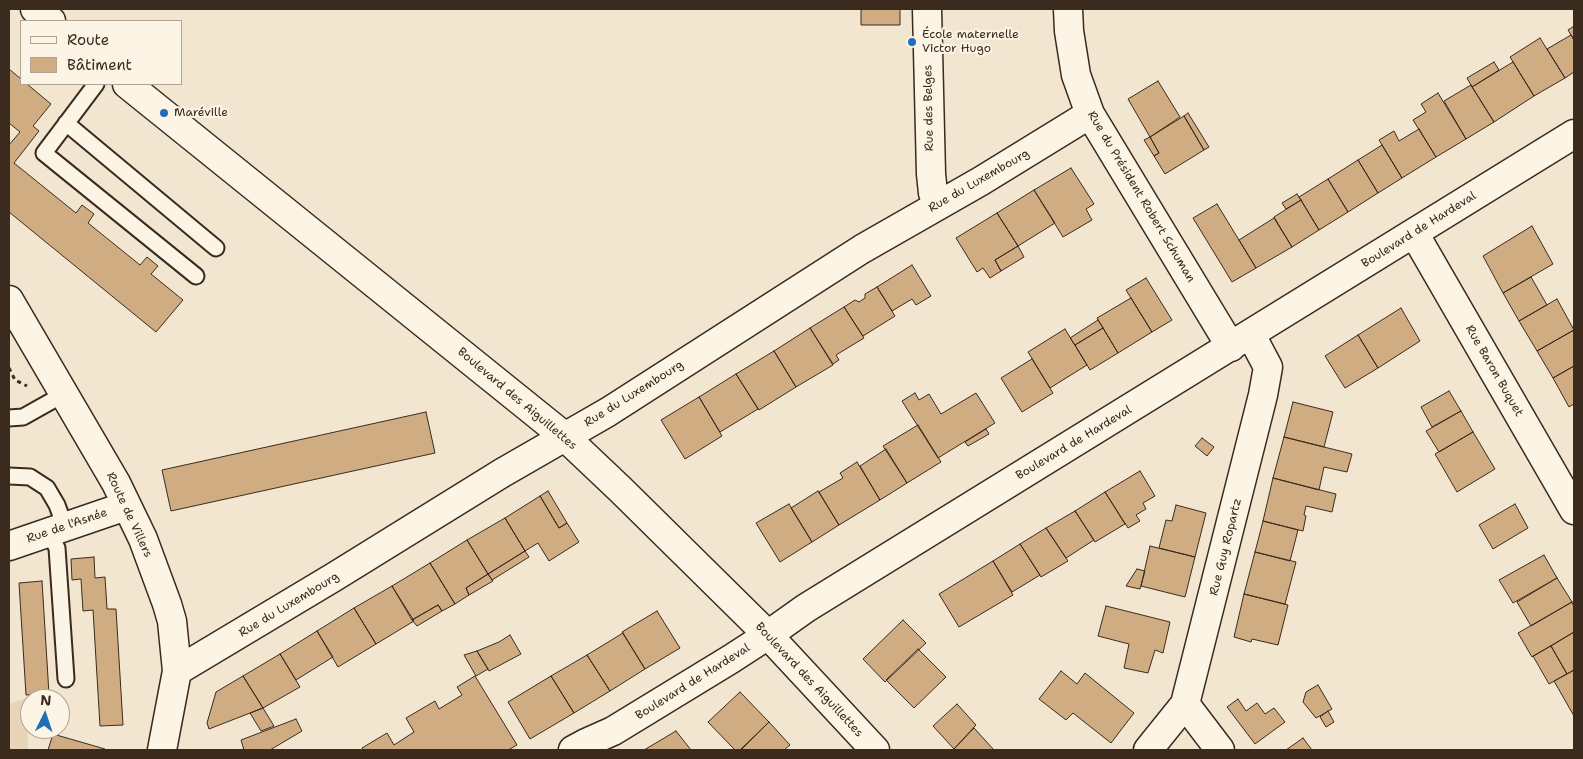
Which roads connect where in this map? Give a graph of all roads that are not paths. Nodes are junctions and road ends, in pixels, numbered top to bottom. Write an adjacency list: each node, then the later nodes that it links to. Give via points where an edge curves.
1 (35, 9): 4 (street)
2 (927, 9): 10 (street, Rue des Belges, via 931,174)
3 (1068, 9): 7 (street, Rue du Président Robert Schuman, via 1076,75)
4 (50, 20)
5 (95, 85): 8 (lane)
6 (128, 85): 18 (street, Boulevard des Aiguillettes)
7 (1090, 114): 10 (street, Rue du Luxembourg); 15 (street, Rue du Président Robert Schuman)
8 (66, 124): 12 (lane); 13 (lane, via 44,153)
9 (1574, 134): 11 (street, Boulevard de Hardeval)
10 (938, 205): 18 (street, Rue du Luxembourg, via 862,249 608,412)
11 (1414, 233): 15 (street, Boulevard de Hardeval); 21 (street, Rue Baron Buquet)
12 (216, 248)
13 (196, 276)
14 (9, 300): 16 (street, Route de Villers)
15 (1241, 341): 24 (street, Boulevard de Hardeval, via 806,608); 27 (street, Rue Guy Ropartz, via 1268,367 1267,377)
16 (64, 394): 17 (lane, via 22,417); 20 (street, Route de Villers)
17 (9, 418)
18 (564, 436): 24 (street, Boulevard des Aiguillettes); 25 (street, Rue du Luxembourg)
19 (9, 476): 22 (lane, via 30,477 47,488 57,505)
20 (126, 506): 22 (street, Rue de l'Asnée); 25 (street, Route de Villers, via 167,604)
21 (1574, 510)
22 (57, 530): 23 (street, Rue de l'Asnée); 26 (lane)
23 (9, 546)
24 (768, 635): 28 (street, Boulevard de Hardeval); 30 (street, Boulevard des Aiguillettes)
25 (177, 671): 29 (street, Route de Villers)
26 (66, 679)
27 (1185, 704): 31 (street, Rue Guy Ropartz); 32 (street)
28 (583, 748)
29 (162, 750)
30 (875, 750)
31 (1148, 750)
32 (1220, 750)

